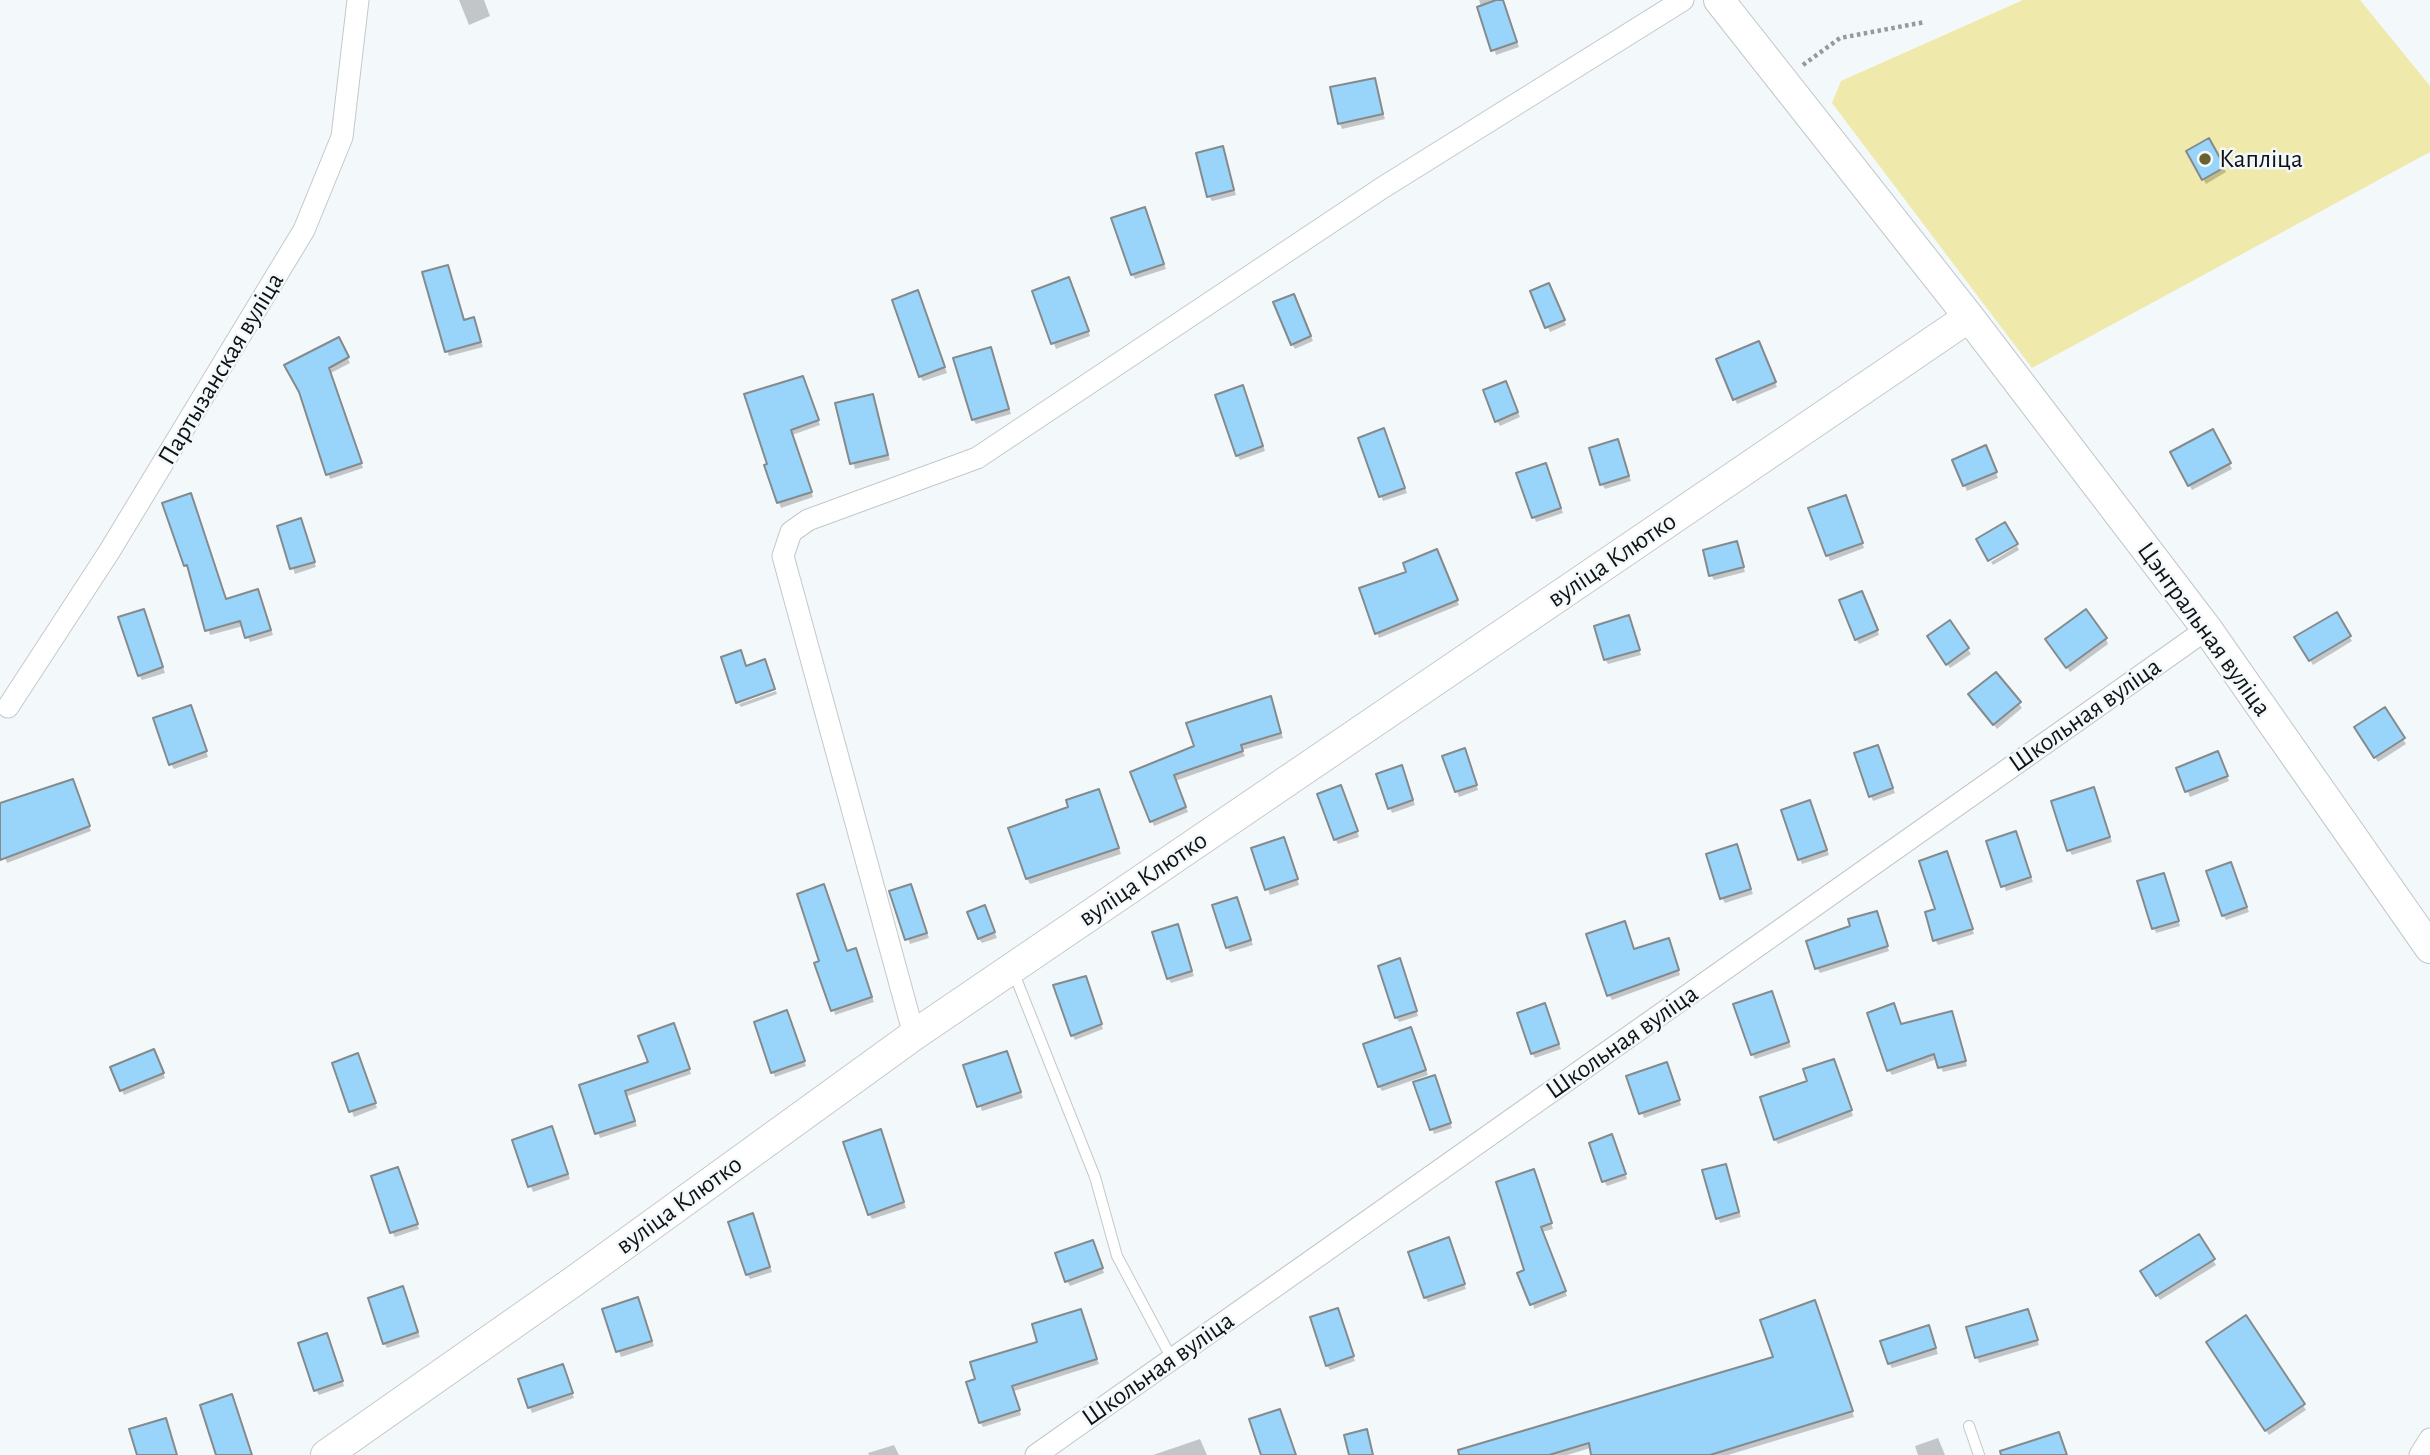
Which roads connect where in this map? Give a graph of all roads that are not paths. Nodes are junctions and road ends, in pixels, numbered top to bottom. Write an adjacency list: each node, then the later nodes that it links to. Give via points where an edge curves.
1 (358, 0): 6 (street, Партызанская вуліца, via 342,137 304,230 109,552)
2 (1683, 0): 9 (street, via 1382,188 977,458 808,520 791,532 783,556)
3 (1719, 0): 4 (street, Цэнтральная вуліца)
4 (1969, 317): 5 (street, Цэнтральная вуліца); 8 (street, вуліца Клютко)
5 (2207, 629): 7 (street, Цэнтральная вуліца); 10 (street, Школьная вуліца)
6 (8, 707)
7 (2430, 948)
8 (1012, 968): 9 (street, вуліца Клютко); 10 (lane, via 1095,1177 1117,1256)
9 (914, 1035): 13 (street, вуліца Клютко)
10 (1172, 1359): 14 (street, Школьная вуліца)
11 (1969, 1426): 15 (lane)
12 (2430, 1439): 16 (street)
13 (326, 1455)
14 (1036, 1455)
15 (1979, 1455)
16 (2420, 1455)

